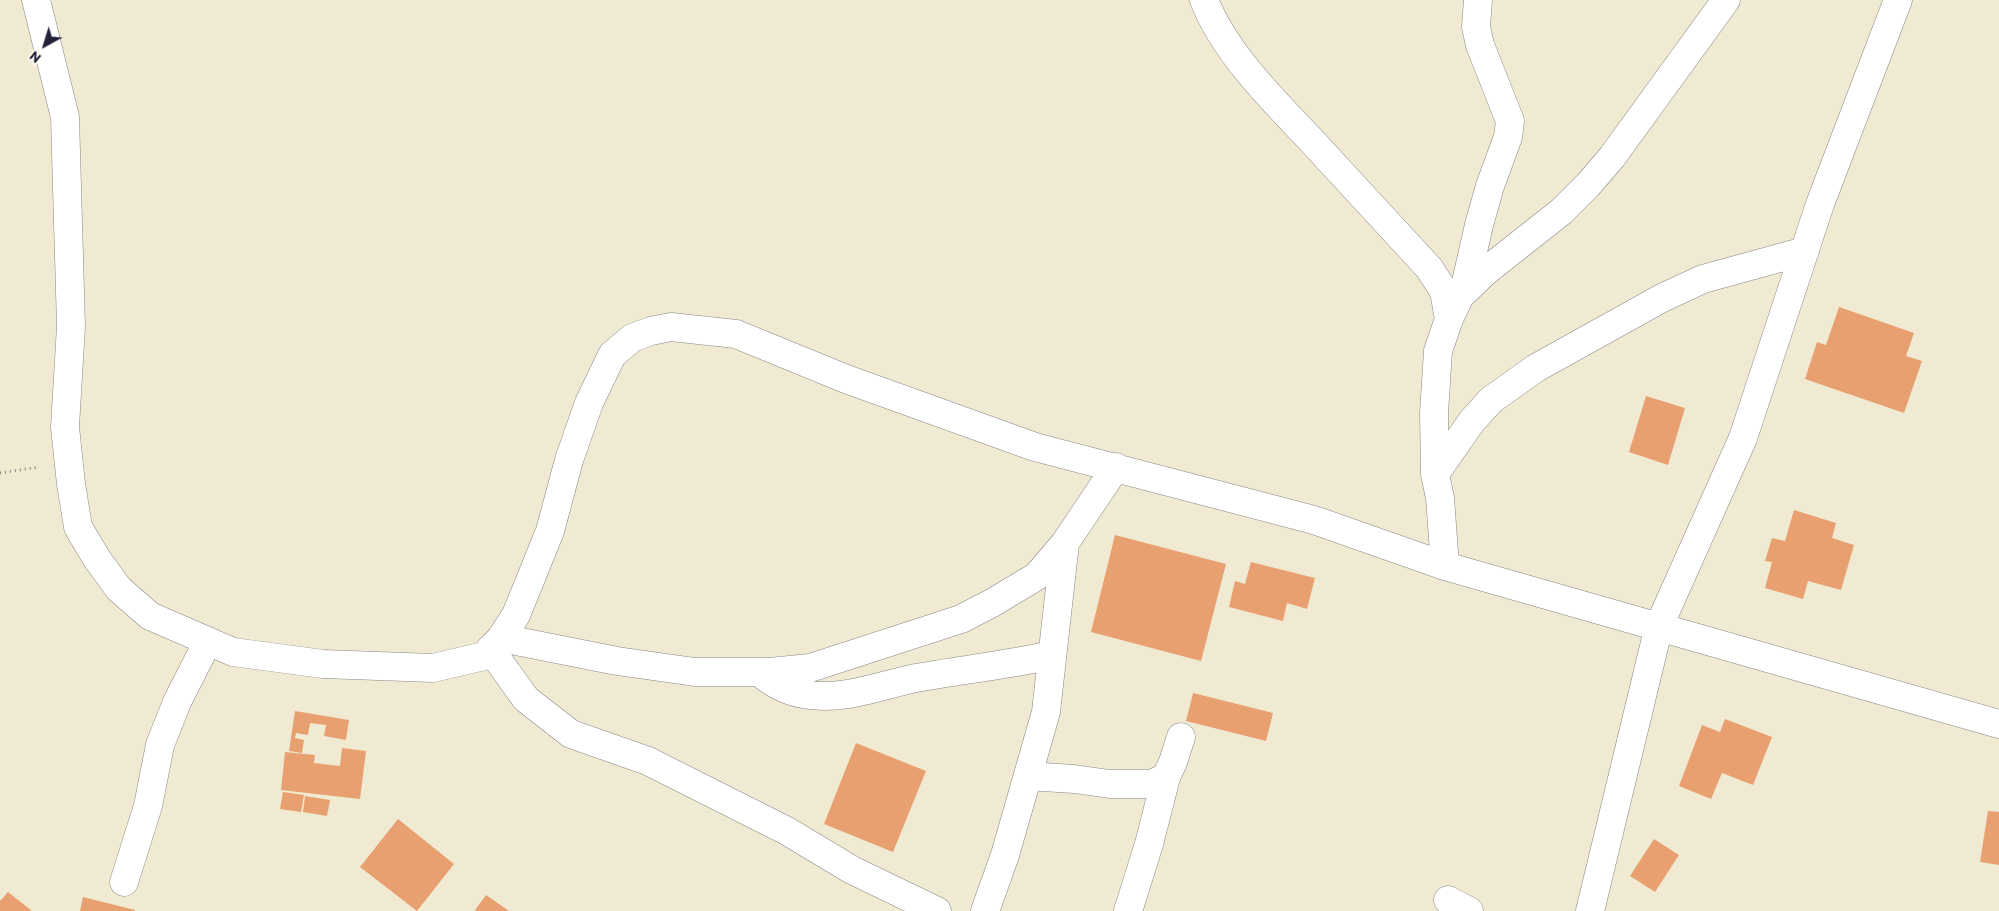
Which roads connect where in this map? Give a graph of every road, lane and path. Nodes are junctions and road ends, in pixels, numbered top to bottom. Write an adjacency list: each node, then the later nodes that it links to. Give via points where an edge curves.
1 (36, 0): 9 (street, via 65,117 71,326 66,427)
2 (1204, 0): 8 (street, via 1231,47 1265,92 1429,268 1444,291)
3 (1478, 0): 7 (street, via 1476,27 1480,45 1510,120 1508,137 1479,225)
4 (1726, 0): 7 (street, via 1588,185 1562,211)
5 (1898, 0): 6 (street, via 1823,195)
6 (1805, 251): 12 (street, via 1703,279 1662,298 1536,368 1491,400); 15 (street, via 1743,438)
7 (1464, 291): 8 (street)
8 (1449, 319): 12 (street, via 1438,351)
9 (69, 462): 11 (path); 16 (street, via 78,527 118,589 150,616)
10 (1116, 467): 13 (street); 14 (street, via 1314,520); 17 (street, via 1026,444 846,379 736,334 671,327 651,331 632,338 612,355 589,403 569,460 550,531 516,615)
11 (0, 473)
12 (1435, 474): 14 (street)
13 (1065, 543): 18 (street); 19 (street, via 1036,576 961,618 810,668)
14 (1445, 566): 15 (street)
15 (1659, 626): 20 (street); 28 (street)
16 (208, 641): 17 (street, via 233,652 272,658 323,664 433,668 484,656); 24 (street, via 177,702 160,745 148,806)
17 (496, 644): 19 (street, via 695,672); 25 (street, via 526,699 571,734 648,761 787,832 852,870)
18 (1052, 655): 19 (street, via 843,694 811,696 786,690); 22 (street, via 1046,712)
19 (759, 672)
20 (1999, 724)
21 (1181, 737): 23 (street)
22 (1028, 776): 23 (street, via 1144,786); 26 (street)
23 (1166, 777): 27 (street)
24 (124, 882)
25 (937, 911)
26 (985, 911)
27 (1128, 911)
28 (1590, 911)

